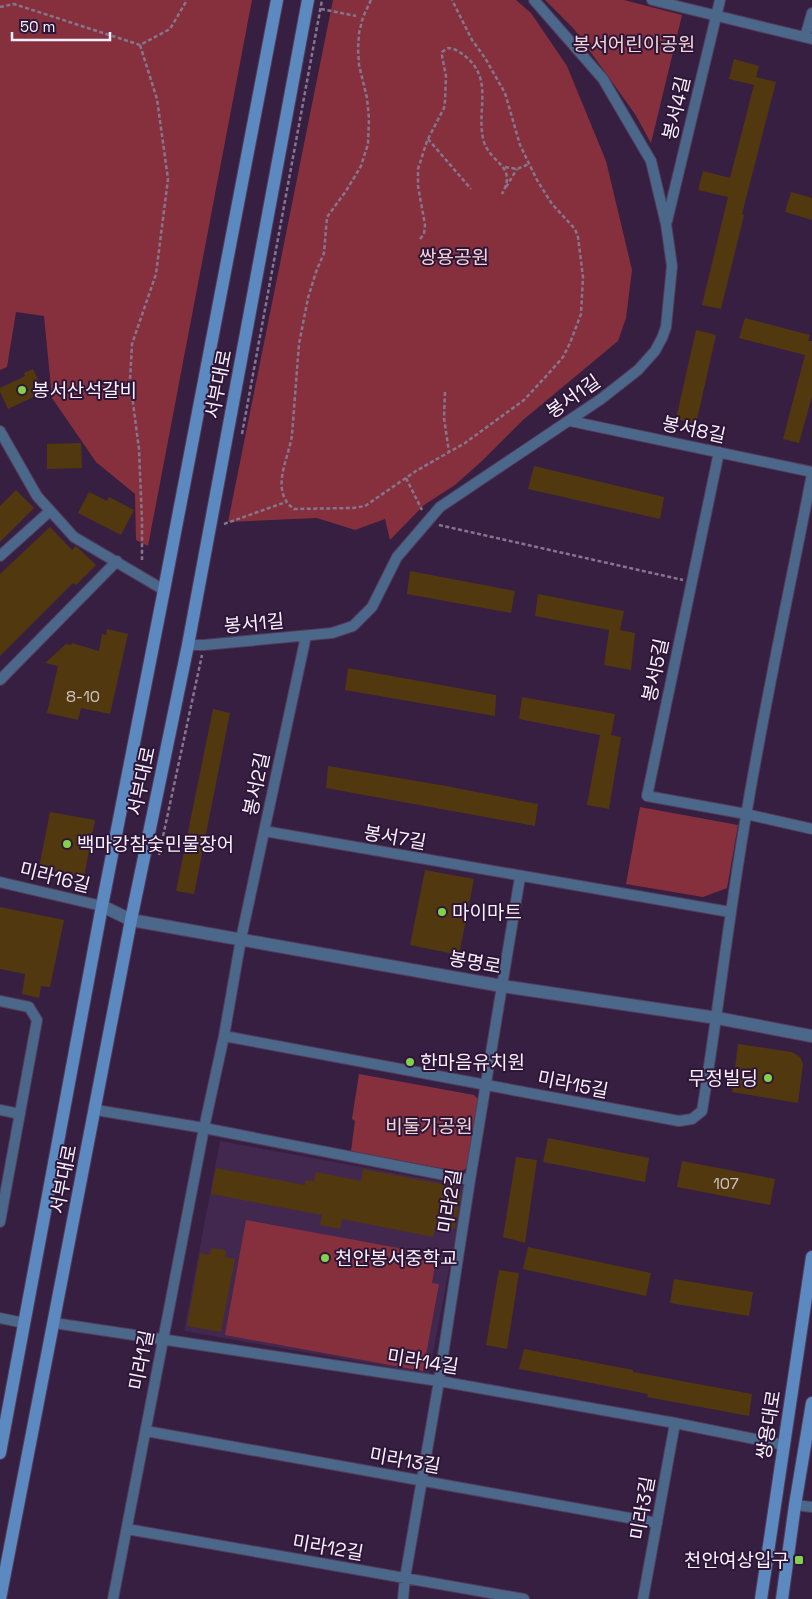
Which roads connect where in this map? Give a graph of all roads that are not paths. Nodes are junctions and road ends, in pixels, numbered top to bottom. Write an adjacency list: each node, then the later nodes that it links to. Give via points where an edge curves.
1 (277, 0): 17 (main road, 서부대로)
2 (308, 0): 19 (main road, 서부대로)
3 (534, 0): 9 (street, 봉서1길, via 603,78 642,144 652,161)
4 (652, 0): 7 (street)
5 (720, 0): 7 (street, 봉서4길)
6 (812, 13): 8 (street)
7 (716, 17): 8 (street); 9 (street, 봉서4길)
8 (808, 38)
9 (666, 224): 10 (street, 봉서1길, via 672,266 662,338 638,370)
10 (570, 421): 12 (street, 봉서8길); 18 (street, 봉서1길, via 440,507 397,557 372,607 353,626)
11 (0, 431): 14 (street, via 37,496)
12 (719, 452): 13 (street, 봉서8길); 21 (street, 봉서5길, via 647,796)
13 (812, 473): 21 (street)
14 (50, 511): 15 (street); 16 (street, via 74,537)
15 (0, 556)
16 (117, 561): 17 (street); 20 (street)
17 (164, 590): 26 (main road, 서부대로)
18 (306, 636): 19 (street, 봉서1길); 23 (street, 봉서2길)
19 (188, 645): 28 (main road, 서부대로)
20 (0, 680)
21 (746, 814): 22 (street, 봉서5길); 27 (street)
22 (812, 829)
23 (264, 831): 24 (street, 봉서7길); 29 (street, 봉서2길)
24 (520, 877): 27 (street, 봉서7길); 30 (street)
25 (0, 882): 26 (street, 미라16길)
26 (102, 906): 28 (street, 봉명로); 44 (main road, 서부대로)
27 (730, 912): 32 (street)
28 (131, 920): 29 (street, 봉명로); 37 (main road, 서부대로)
29 (241, 939): 30 (street, 봉명로); 33 (street, 미라1길)
30 (502, 986): 32 (street, 봉명로); 35 (street, 미라2길)
31 (0, 1001): 38 (street, via 29,1007 37,1020)
32 (717, 1018): 34 (street, 봉명로); 35 (street, 미라15길, via 702,1112 692,1119 679,1121)
33 (224, 1036): 35 (street, 미라15길); 39 (street, 미라1길)
34 (812, 1036)
35 (486, 1085): 40 (street, 미라2길)
36 (0, 1110): 38 (street)
37 (96, 1110): 39 (street); 45 (main road, 서부대로)
38 (20, 1114): 41 (street)
39 (204, 1128): 40 (street); 46 (street, 미라1길)
40 (470, 1180): 47 (street, 미라2길)
41 (0, 1222)
42 (812, 1257): 51 (main road, 쌍용대로)
43 (0, 1318): 44 (street)
44 (24, 1323): 52 (main road, 서부대로)
45 (54, 1323): 46 (street, 미라14길); 59 (main road, 서부대로)
46 (163, 1339): 47 (street, 미라14길); 50 (street, 미라1길)
47 (439, 1381): 49 (street, 미라14길); 53 (street, 미라2길)
48 (812, 1403): 54 (main road)
49 (675, 1423): 51 (street, 미라14길); 56 (street, 미라3길)
50 (146, 1431): 53 (street, 미라13길); 57 (street, 미라1길)
51 (784, 1445): 64 (main road, 쌍용대로)
52 (0, 1453)
53 (421, 1480): 56 (street, 미라13길); 58 (street, 미라2길)
54 (795, 1505): 55 (street); 65 (main road)
55 (812, 1507)
56 (657, 1523): 63 (street, 미라3길)
57 (127, 1529): 58 (street, 미라12길); 60 (street, 미라1길)
58 (405, 1578): 61 (street, 미라2길); 62 (street, 미라12길)
59 (0, 1599)
60 (113, 1599)
61 (403, 1599)
62 (524, 1599)
63 (643, 1599)
64 (761, 1599)
65 (782, 1599)

